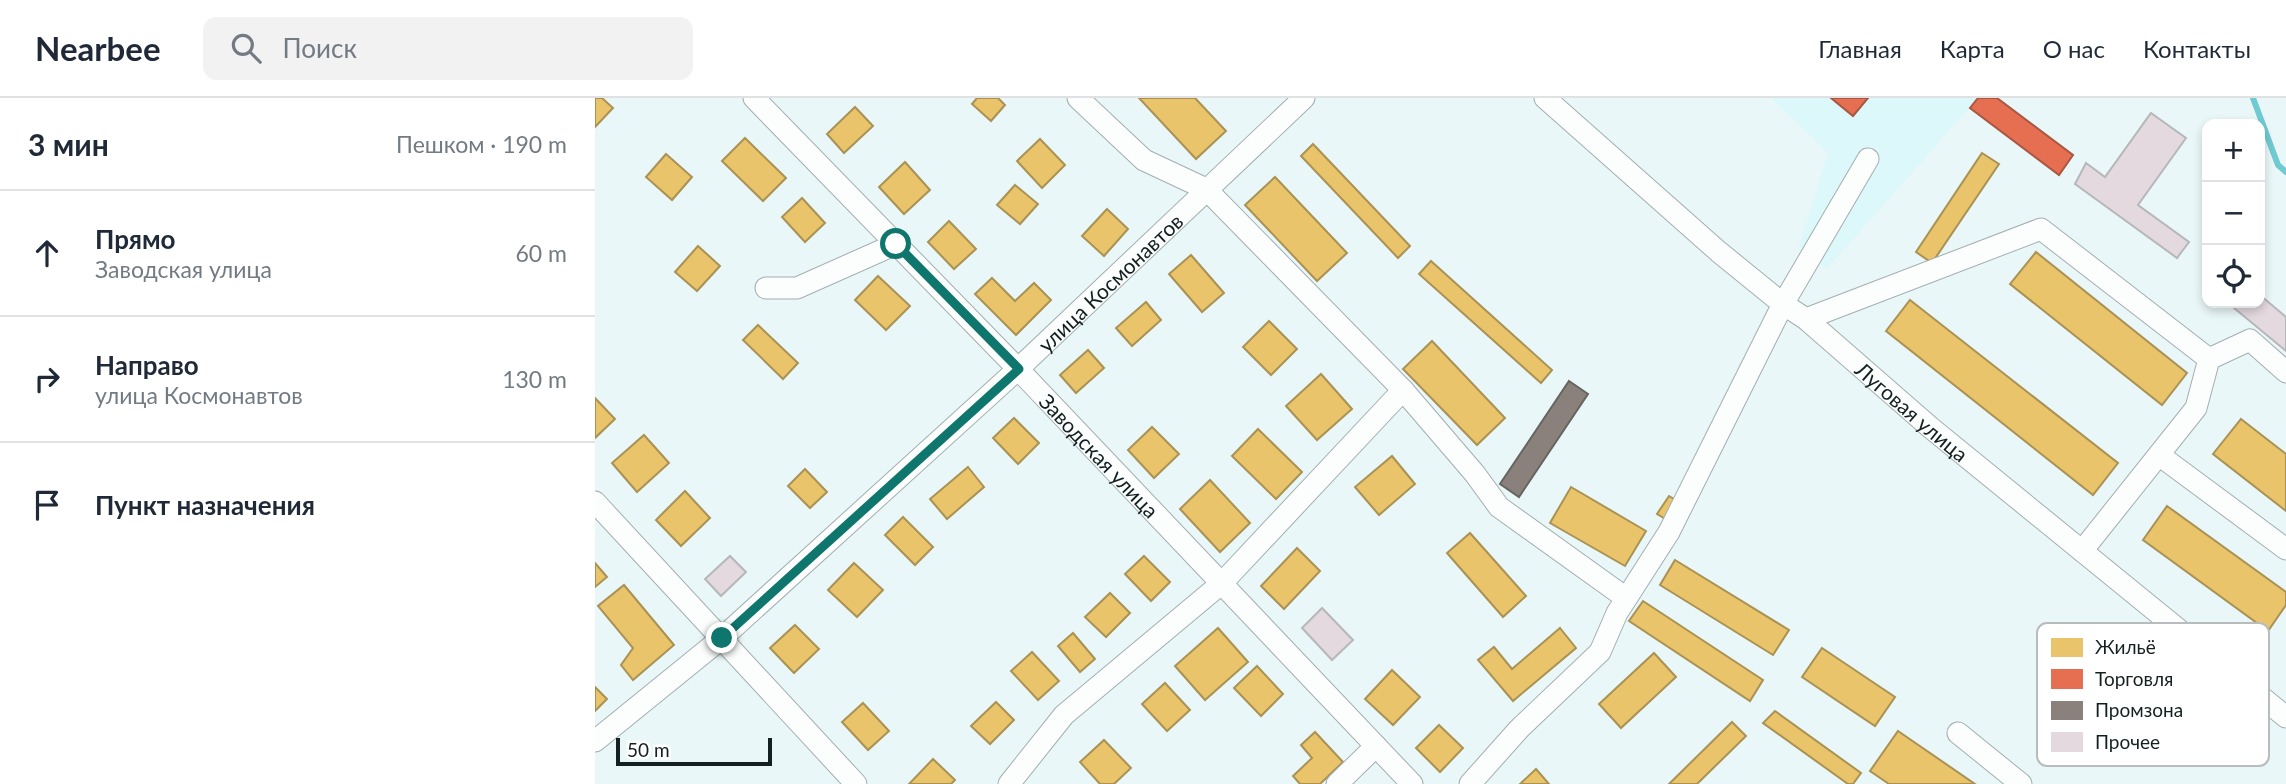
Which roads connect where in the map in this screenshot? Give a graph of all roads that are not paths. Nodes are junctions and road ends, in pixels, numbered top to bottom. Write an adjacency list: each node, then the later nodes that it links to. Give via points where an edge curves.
1 (754, 98): 7 (street, Заводская улица)
2 (1078, 98): 6 (street, via 1144,160)
3 (1304, 98): 6 (street, улица Космонавтов)
4 (1545, 98): 9 (street, Луговая улица)
5 (1868, 159): 9 (street)
6 (1206, 190): 12 (street, улица Космонавтов); 14 (street)
7 (896, 244): 8 (street, via 797,288); 12 (street, Заводская улица)
8 (765, 288)
9 (1783, 304): 10 (street, Луговая улица); 20 (street, via 1669,532)
10 (1806, 319): 11 (street, via 2041,229); 18 (street, Луговая улица)
11 (2209, 359): 13 (street, via 2250,340); 15 (street, via 2196,408)
12 (1019, 369): 19 (street, Заводская улица); 22 (street, улица Космонавтов)
13 (2286, 372)
14 (1403, 390): 19 (street); 20 (street, via 1499,506)
15 (2159, 455): 17 (street); 18 (street)
16 (599, 508): 22 (street)
17 (2286, 549)
18 (2082, 551): 21 (street, Луговая улица)
19 (1221, 583): 27 (street, Заводская улица); 30 (street, via 1064,715)
20 (1626, 598): 33 (street, via 1600,652 1519,729)
21 (2175, 623)
22 (722, 638): 26 (street, улица Космонавтов); 29 (street)
23 (2269, 695): 24 (street, Луговая улица)
24 (2283, 706)
25 (1958, 733): 28 (street)
26 (595, 741)
27 (1376, 746): 31 (street); 32 (street, Заводская улица)
28 (2019, 783)
29 (856, 784)
30 (1009, 784)
31 (1337, 784)
32 (1412, 784)
33 (1470, 784)

